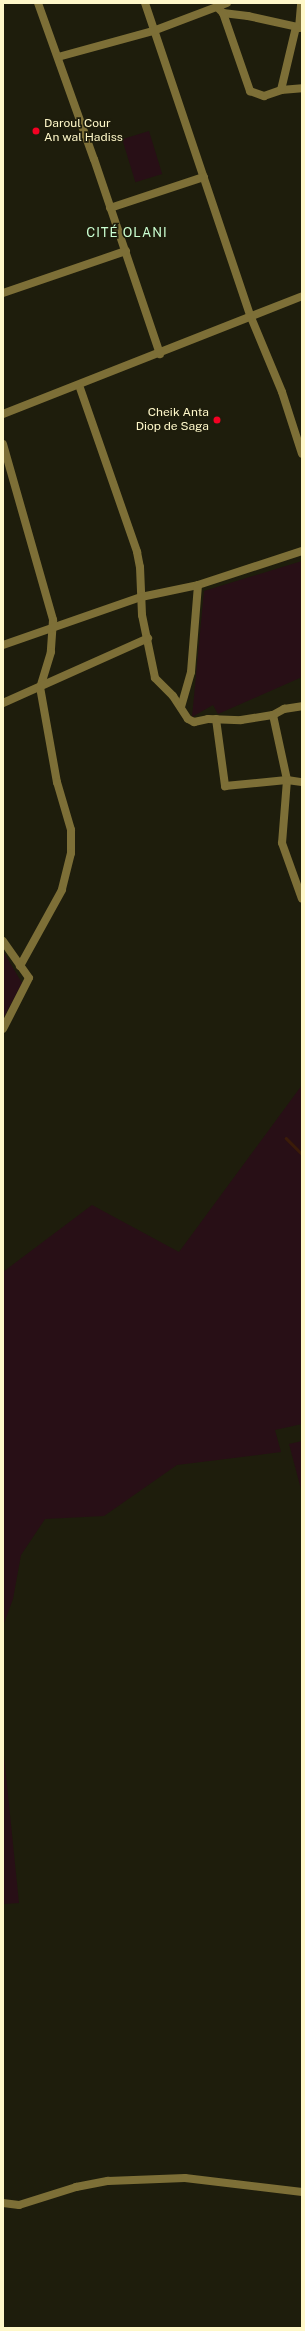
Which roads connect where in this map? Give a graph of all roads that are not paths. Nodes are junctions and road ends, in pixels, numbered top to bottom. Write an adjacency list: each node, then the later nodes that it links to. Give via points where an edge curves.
1 (38, 3): 8 (street)
2 (145, 3): 7 (street)
3 (227, 3): 5 (street)
4 (301, 3): 6 (street)
5 (220, 10): 6 (street); 7 (street); 10 (street, via 246,86 259,96)
6 (299, 28): 10 (street)
7 (153, 30): 8 (street); 11 (street)
8 (58, 57): 12 (street)
9 (302, 88): 10 (street)
10 (281, 90)
11 (204, 177): 12 (street); 16 (street)
12 (110, 208): 13 (street)
13 (126, 251): 14 (street); 17 (street)
14 (3, 293)
15 (302, 296): 16 (street)
16 (250, 315): 17 (street); 21 (street, via 282,392)
17 (160, 354): 18 (street)
18 (79, 385): 19 (street); 24 (street, via 137,552)
19 (3, 414)
20 (3, 444): 25 (street)
21 (302, 454)
22 (302, 551): 23 (street)
23 (198, 585): 24 (street); 31 (street, via 192,672)
24 (141, 597): 25 (street); 26 (street, via 142,615)
25 (54, 627): 27 (street); 28 (street, via 51,652)
26 (148, 638): 28 (street); 31 (street, via 155,678)
27 (3, 645)
28 (40, 687): 29 (street); 38 (street, via 54,768 71,830 71,853 62,890)
29 (3, 703)
30 (302, 706): 32 (street, via 284,709)
31 (181, 707): 33 (street, via 188,719 194,722)
32 (273, 715): 33 (street, via 241,720); 34 (street)
33 (216, 719): 34 (street, via 225,786)
34 (287, 780): 35 (street); 36 (street, via 282,843)
35 (302, 782)
36 (302, 899)
37 (3, 941): 38 (street)
38 (20, 966): 39 (street, via 29,978)
39 (3, 1029)
40 (302, 2192): 41 (street, via 185,2178 108,2181 76,2187 19,2205)
41 (3, 2203)

